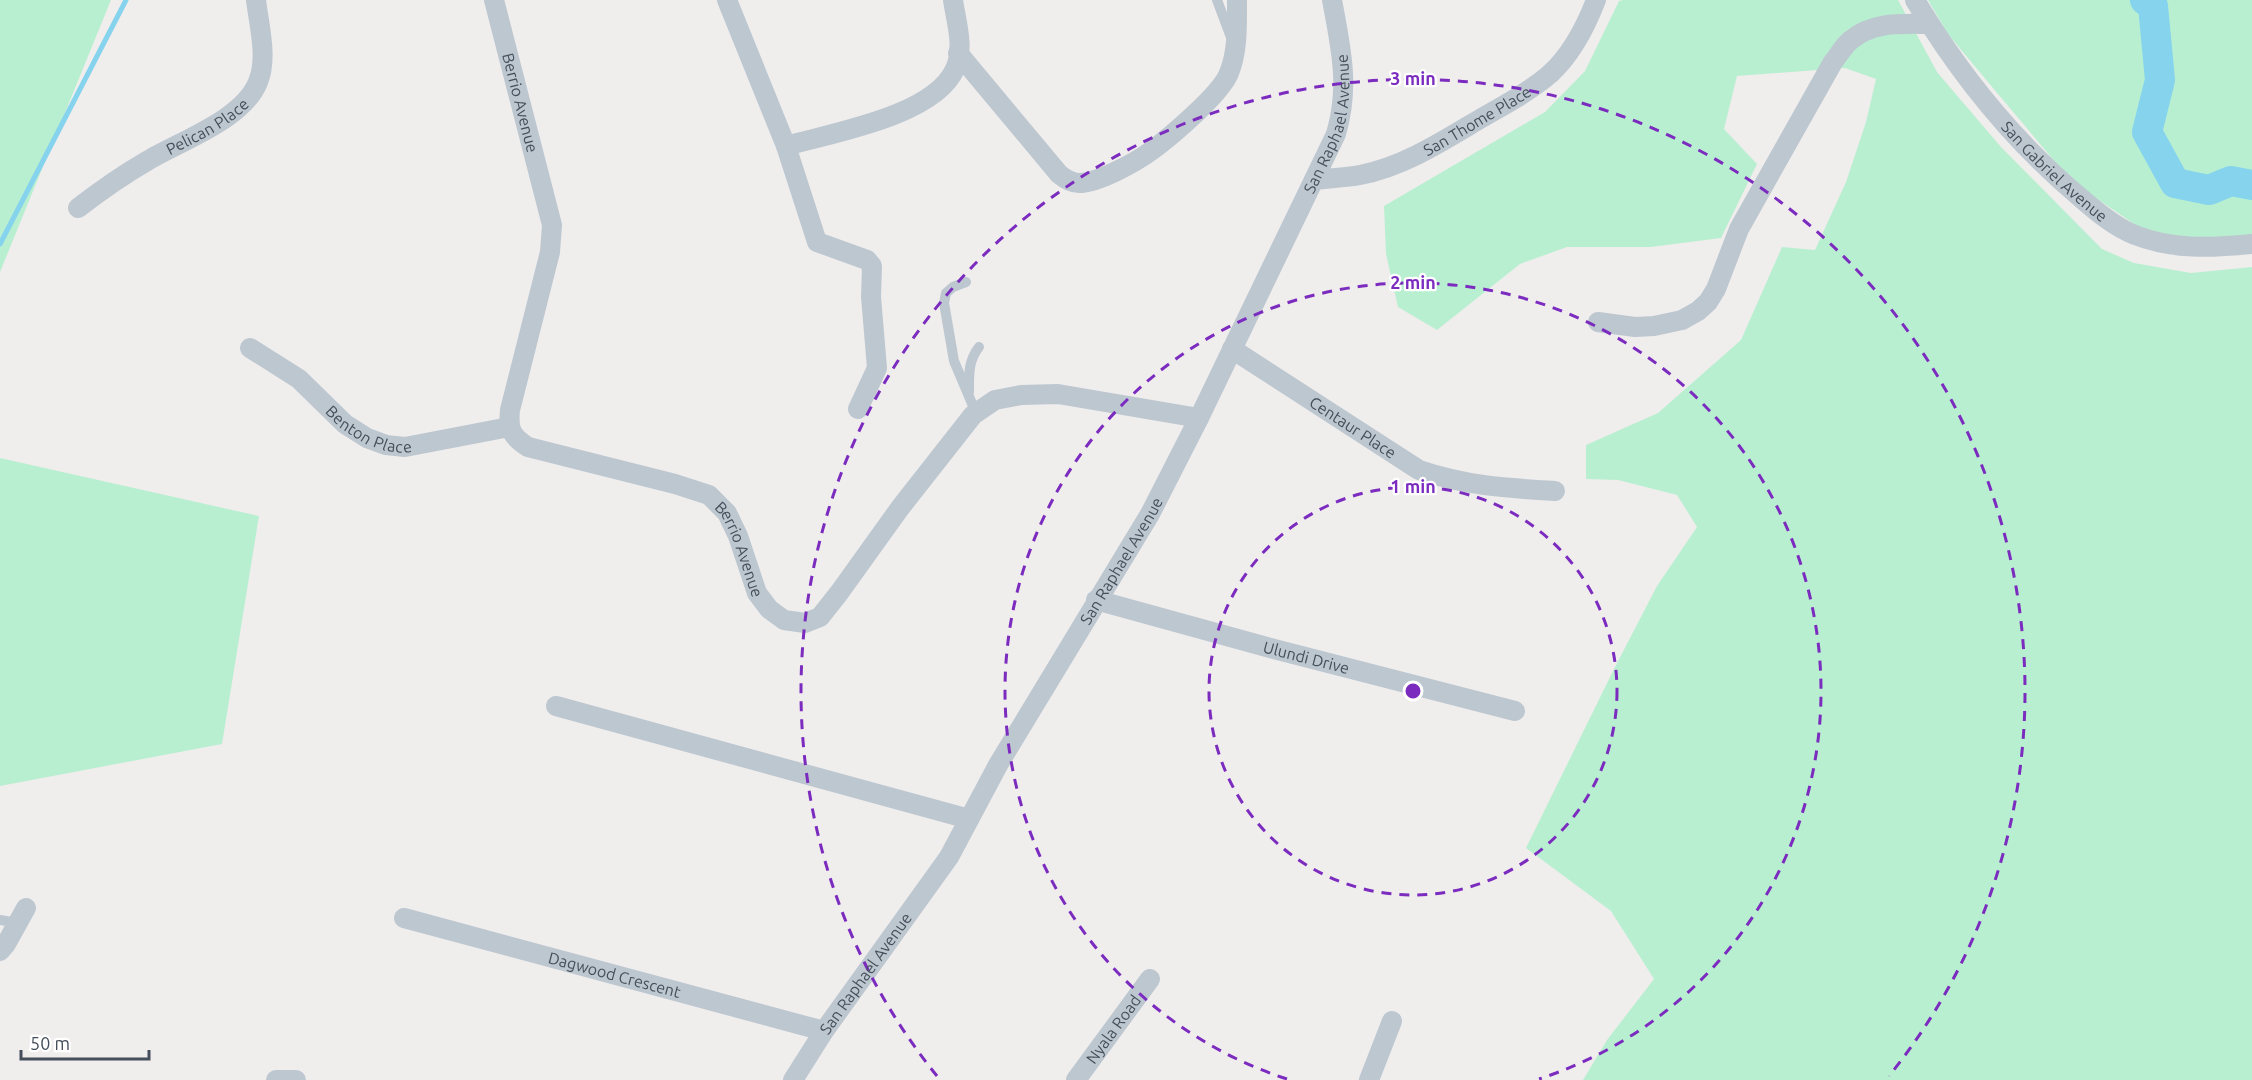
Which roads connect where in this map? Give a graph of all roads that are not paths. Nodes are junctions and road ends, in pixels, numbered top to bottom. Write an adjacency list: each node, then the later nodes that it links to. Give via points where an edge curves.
1 (256, 0): 15 (street, Pelican Place, via 262,64 258,83 248,100 225,118 120,177)
2 (494, 0): 25 (street, Berrio Avenue, via 552,225 550,252)
3 (727, 0): 13 (street)
4 (953, 0): 12 (street, via 960,41)
5 (1217, 0): 11 (lane)
6 (1237, 0): 11 (street)
7 (1332, 0): 14 (street, San Raphael Avenue, via 1343,60 1342,115)
8 (1596, 0): 14 (street, San Thome Place, via 1570,51 1551,73 1523,94 1433,147 1391,166 1360,175)
9 (1915, 0): 10 (street, San Gabriel Avenue)
10 (1929, 24): 16 (street, San Gabriel Avenue, via 1975,91 2055,177 2098,213 2133,235 2172,246); 18 (street, via 1885,24 1865,31 1851,40 1833,62 1739,229 1716,289 1698,311 1682,320 1654,326)
11 (1235, 49): 12 (street, via 1229,74 1215,94 1150,152 1114,171 1079,183 1059,174)
12 (958, 53): 13 (street, via 956,68 942,88 918,105 874,122)
13 (786, 146): 23 (street, via 817,242 867,260 872,266 877,368)
14 (1314, 180): 21 (street, San Raphael Avenue)
15 (78, 208)
16 (2252, 244)
17 (966, 282): 22 (lane, via 952,287 944,303 954,361)
18 (1598, 322)
19 (979, 347): 22 (lane, via 969,367)
20 (250, 348): 25 (street, Benton Place, via 299,379 345,424 386,445 405,447)
21 (1232, 349): 24 (street, San Raphael Avenue); 26 (street, Centaur Place, via 1419,470 1484,487)
22 (973, 404): 24 (street, Berrio Avenue, via 1021,395 1058,394); 25 (street, Berrio Avenue, via 839,594 820,617 805,623 784,620 757,593 738,536 726,513 709,495 528,447)
23 (858, 409)
24 (1199, 418): 27 (street, San Raphael Avenue, via 1150,514)
25 (508, 427)
26 (1555, 492)
27 (1096, 600): 29 (street, Ulundi Drive); 30 (street, San Raphael Avenue)
28 (556, 706): 30 (street)
29 (1515, 711)
30 (969, 819): 36 (street, San Raphael Avenue, via 949,856)
31 (15, 917): 33 (street)
32 (404, 918): 36 (street, Dagwood Crescent)
33 (0, 951)
34 (1150, 979): 40 (street, Nyala Road)
35 (1392, 1021): 41 (street)
36 (824, 1030): 39 (street, San Raphael Avenue)
37 (276, 1080): 38 (street)
38 (296, 1080)
39 (793, 1080)
40 (1076, 1080)
41 (1369, 1080)

